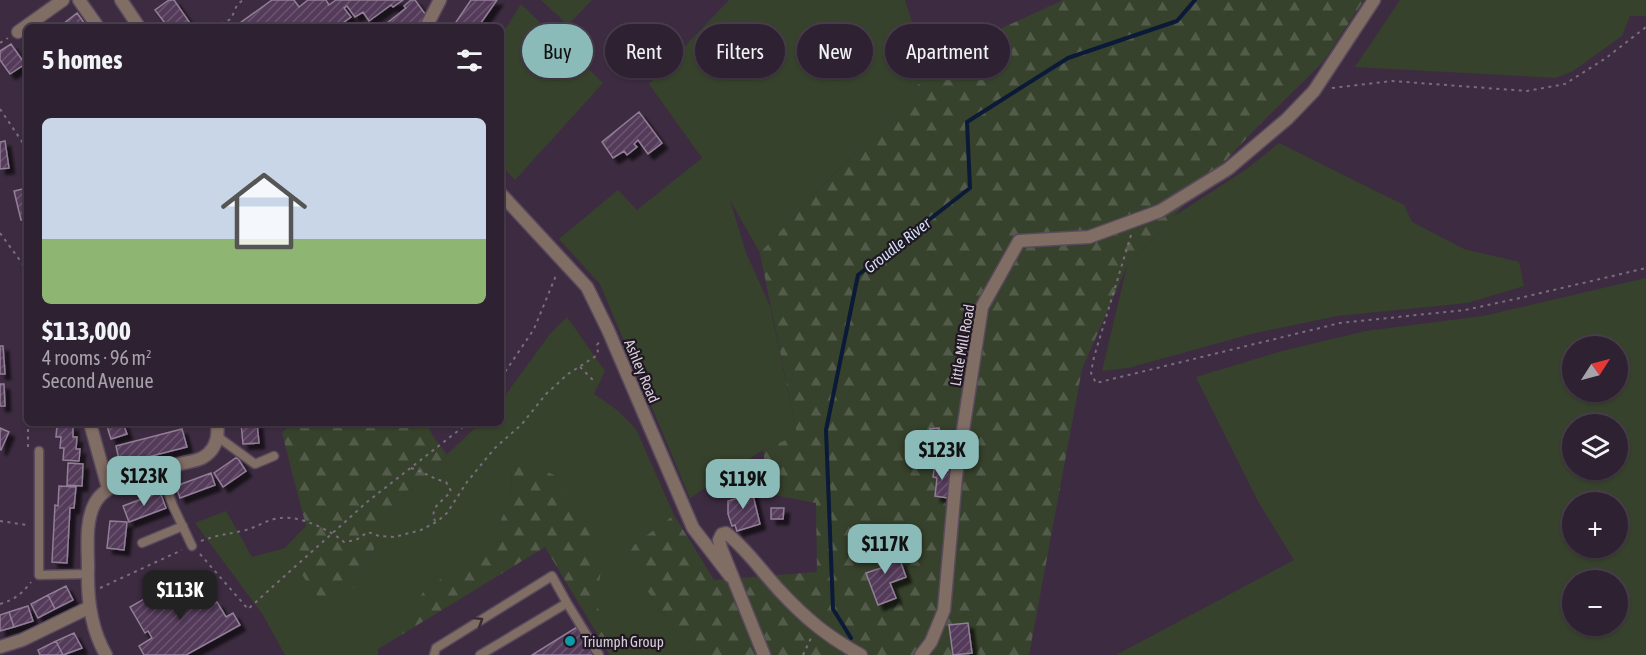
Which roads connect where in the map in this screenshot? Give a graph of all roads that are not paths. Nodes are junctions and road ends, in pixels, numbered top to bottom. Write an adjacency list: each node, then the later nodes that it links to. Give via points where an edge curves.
1 (63, 0): 6 (street)
2 (79, 0): 7 (street)
3 (121, 0): 8 (street)
4 (440, 0): 9 (street)
5 (1374, 0): 34 (street, Little Mill Road, via 1314,91 1228,169 1160,212 1089,237 1019,241 982,307 956,476 944,610)
6 (29, 24)
7 (96, 24)
8 (136, 24)
9 (428, 24)
10 (24, 28): 11 (street)
11 (18, 32)
12 (504, 197): 24 (street, Ashley Road, via 587,287 693,528)
13 (91, 426): 19 (street)
14 (217, 426): 15 (street)
15 (218, 437): 17 (lane, via 255,464); 18 (street, via 202,458)
16 (39, 451): 23 (lane, via 39,575)
17 (274, 456)
18 (160, 469): 19 (street); 20 (lane)
19 (108, 488): 23 (street, via 95,503 90,519)
20 (183, 526): 21 (lane); 22 (lane)
21 (142, 543)
22 (192, 546)
23 (87, 574): 26 (street)
24 (730, 576): 32 (street); 33 (street, via 719,540 726,533 817,628)
25 (567, 603): 29 (lane, one-way to 25, via 436,648 552,576); 30 (lane); 31 (lane)
26 (90, 607): 27 (street, via 22,640); 28 (street, via 97,639)
27 (0, 646)
28 (106, 655)
29 (434, 655)
30 (480, 655)
31 (599, 655)
32 (764, 655)
33 (861, 655)
34 (921, 655)

